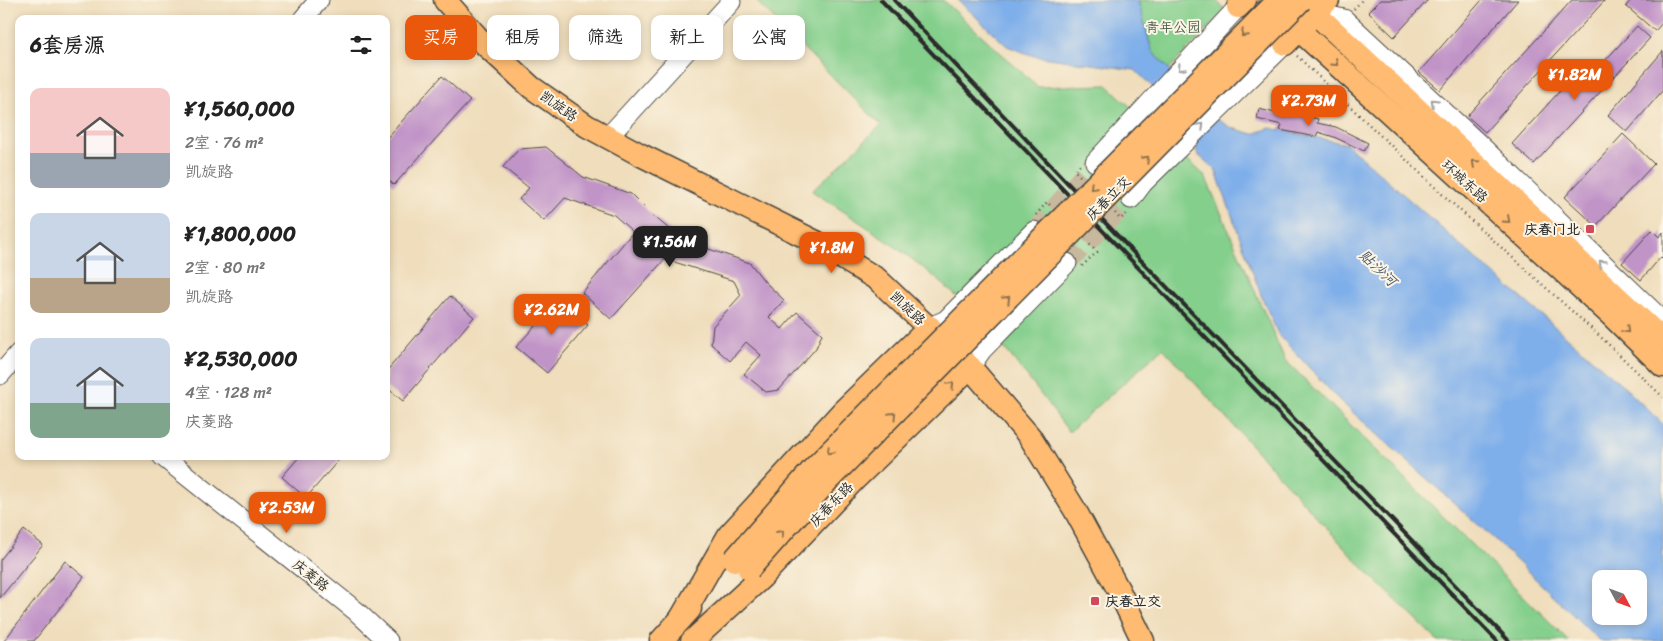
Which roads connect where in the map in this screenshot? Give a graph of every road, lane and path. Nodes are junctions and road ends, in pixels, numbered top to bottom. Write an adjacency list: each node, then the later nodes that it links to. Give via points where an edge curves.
1 (319, 0): 8 (street)
2 (445, 0): 10 (main road, 凯旋路, via 478,38 531,87)
3 (729, 0): 10 (street, via 731,2)
4 (1264, 0): 9 (main road, 环城东路)
5 (1279, 0): 23 (main road, 庆春立交, one-way to 23, bridge, via 814,468)
6 (1312, 3): 9 (main road); 15 (main road, 环城东路, one-way to 6); 23 (main road, 庆春立交, one-way to 6, bridge)
7 (1242, 4): 11 (street, one-way to 11)
8 (306, 15)
9 (1292, 37): 12 (street, one-way to 9, via 1143,183); 19 (main road, 环城东路, one-way to 19, via 1605,309); 21 (path, via 1442,194)
10 (608, 137): 16 (main road, 凯旋路, via 816,242 877,279)
11 (1095, 162)
12 (1131, 199)
13 (1034, 231): 16 (street, via 946,320)
14 (1068, 264): 18 (street)
15 (1660, 324)
16 (930, 327): 18 (main road, 凯旋路); 24 (main road, via 843,411 729,535)
17 (15, 358): 20 (street)
18 (970, 366): 27 (main road, 庆春东路, one-way to 18, via 762,577 856,478); 28 (main road, 凯旋路, via 1030,437 1075,510)
19 (1663, 366)
20 (0, 375)
21 (1663, 396)
22 (167, 460): 25 (street, 庆菱路, via 356,611)
23 (741, 564): 24 (main road); 27 (main road, 庆春东路)
24 (680, 620): 26 (main road)
25 (388, 641)
26 (661, 641)
27 (691, 641)
28 (1143, 641)

